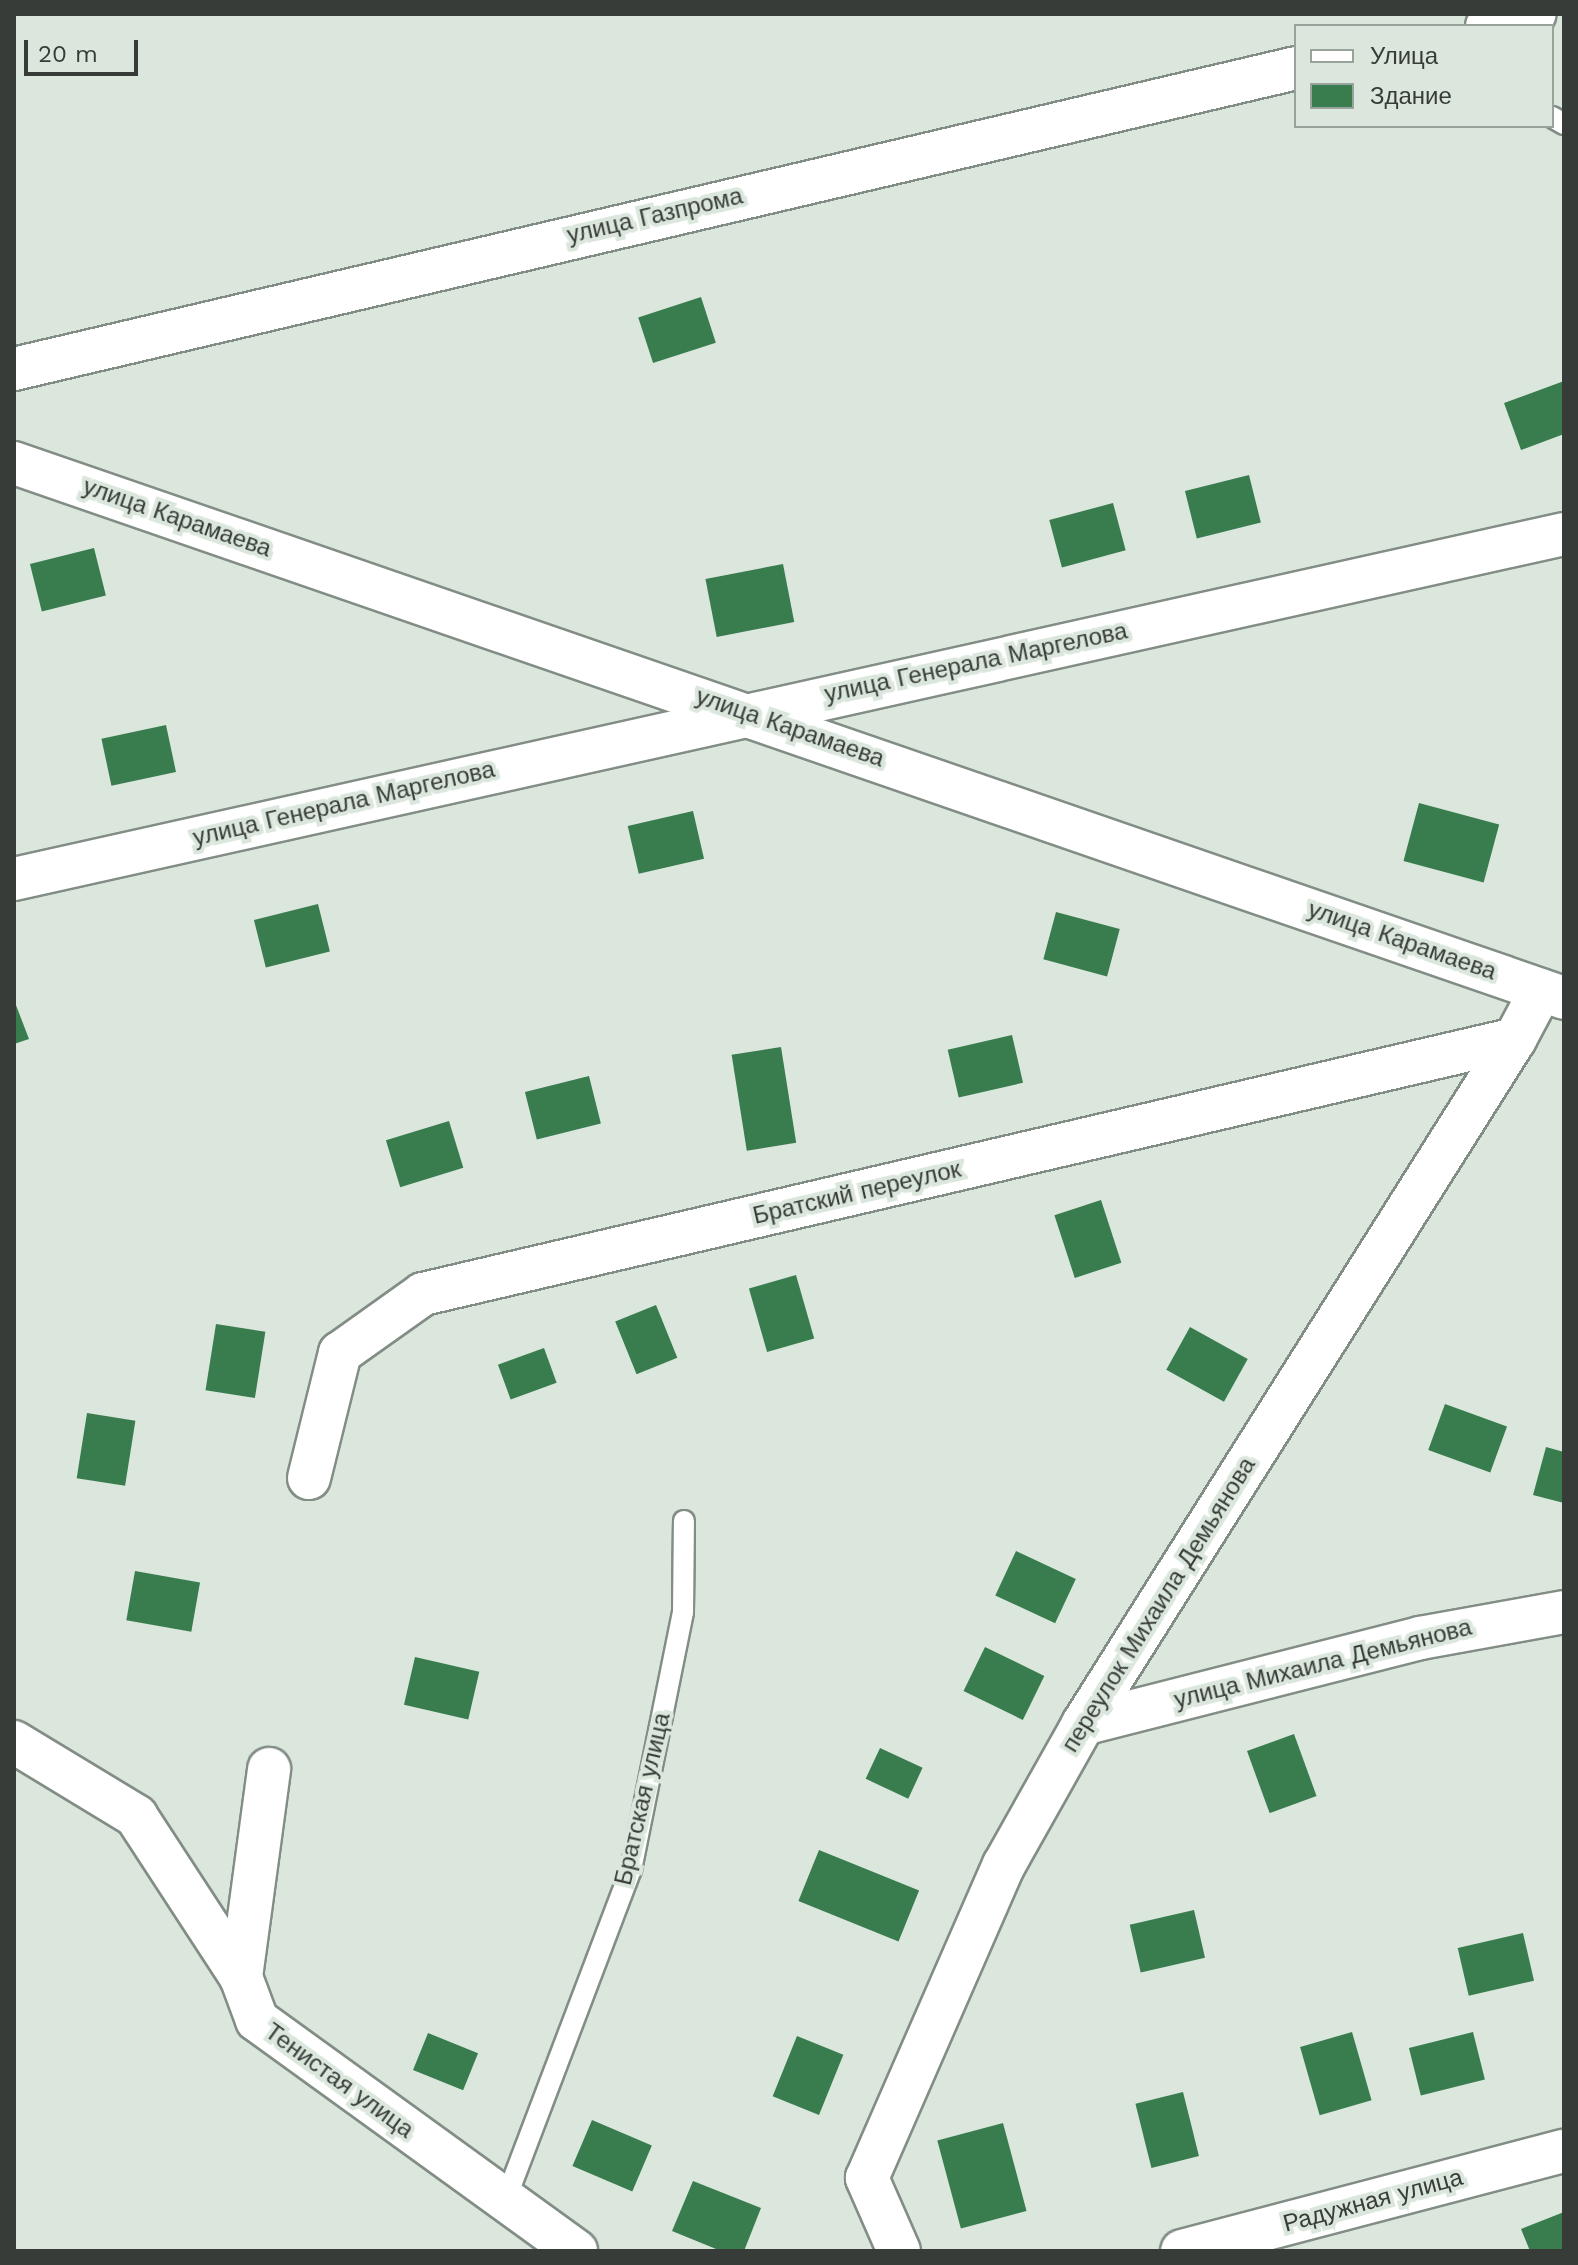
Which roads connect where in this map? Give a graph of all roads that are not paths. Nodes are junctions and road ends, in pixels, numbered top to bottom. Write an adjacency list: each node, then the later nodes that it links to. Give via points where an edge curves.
1 (1294, 68): 2 (street, улица Газпрома)
2 (14, 369)
3 (14, 463): 5 (street, улица Карамаева)
4 (1564, 534): 5 (street, улица Генерала Маргелова)
5 (747, 712): 6 (street, улица Генерала Маргелова); 7 (street, улица Карамаева)
6 (14, 879)
7 (1552, 994): 8 (street, переулок Михаила Демьянова)
8 (1515, 1039): 9 (street, Братский переулок, via 423,1294 340,1353); 12 (street, переулок Михаила Демьянова)
9 (309, 1478)
10 (684, 1521): 17 (lane, Братская улица, via 683,1612 631,1870)
11 (1564, 1612): 12 (street, улица Михаила Демьянова, via 1420,1638)
12 (1083, 1724): 19 (street, переулок Михаила Демьянова, via 1004,1865 867,2178)
13 (14, 1742): 15 (street, Тенистая улица, via 136,1816)
14 (269, 1769): 15 (street)
15 (241, 1977): 17 (street, Тенистая улица, via 257,2020)
16 (1564, 2151): 20 (street, Радужная улица)
17 (505, 2201): 18 (street, Тенистая улица)
18 (576, 2251)
19 (899, 2251)
20 (1182, 2251)

